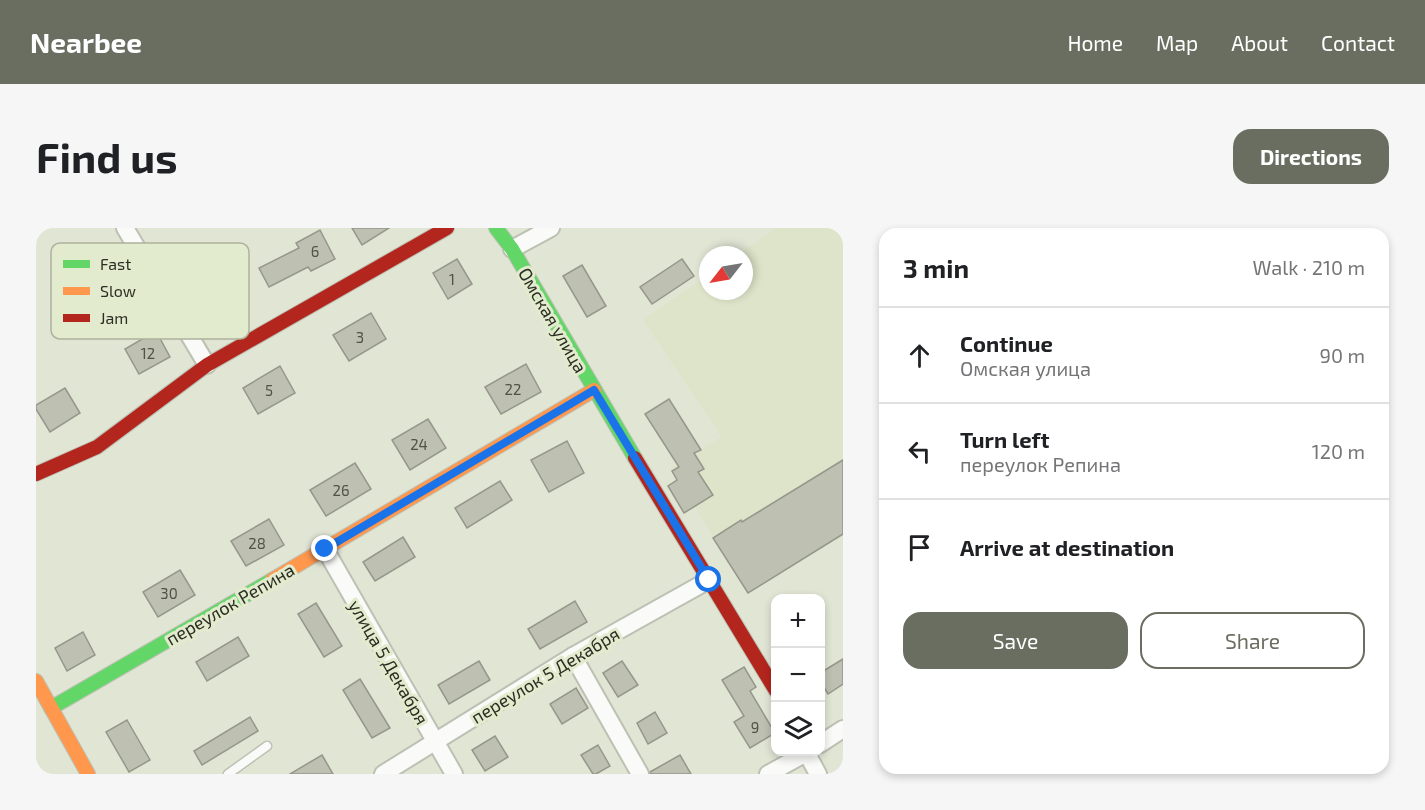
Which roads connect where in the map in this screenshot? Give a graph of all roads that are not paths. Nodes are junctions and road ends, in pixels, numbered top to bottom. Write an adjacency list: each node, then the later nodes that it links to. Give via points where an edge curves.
1 (125, 228): 5 (street)
2 (447, 228): 8 (street)
3 (496, 228): 6 (street, Омская улица)
4 (550, 228): 6 (street)
5 (134, 243)
6 (512, 249): 9 (street, Омская улица)
7 (191, 339): 8 (street)
8 (207, 365): 10 (street, via 97,447)
9 (594, 390): 11 (street, переулок Репина); 12 (street, Омская улица)
10 (36, 474)
11 (325, 549): 16 (street, переулок Репина); 19 (street, улица 5 Декабря)
12 (709, 580): 13 (street, переулок 5 Декабря); 15 (street, Омская улица)
13 (573, 656): 19 (street, переулок 5 Декабря); 27 (street)
14 (36, 681): 16 (street)
15 (771, 683)
16 (51, 708): 23 (street)
17 (843, 729): 18 (street)
18 (825, 740)
19 (436, 743): 25 (street, переулок 5 Декабря); 26 (street, улица 5 Декабря)
20 (267, 746): 24 (lane)
21 (800, 756): 28 (street)
22 (812, 756): 29 (street)
23 (88, 774)
24 (228, 774)
25 (383, 774)
26 (454, 774)
27 (640, 774)
28 (768, 774)
29 (818, 774)

